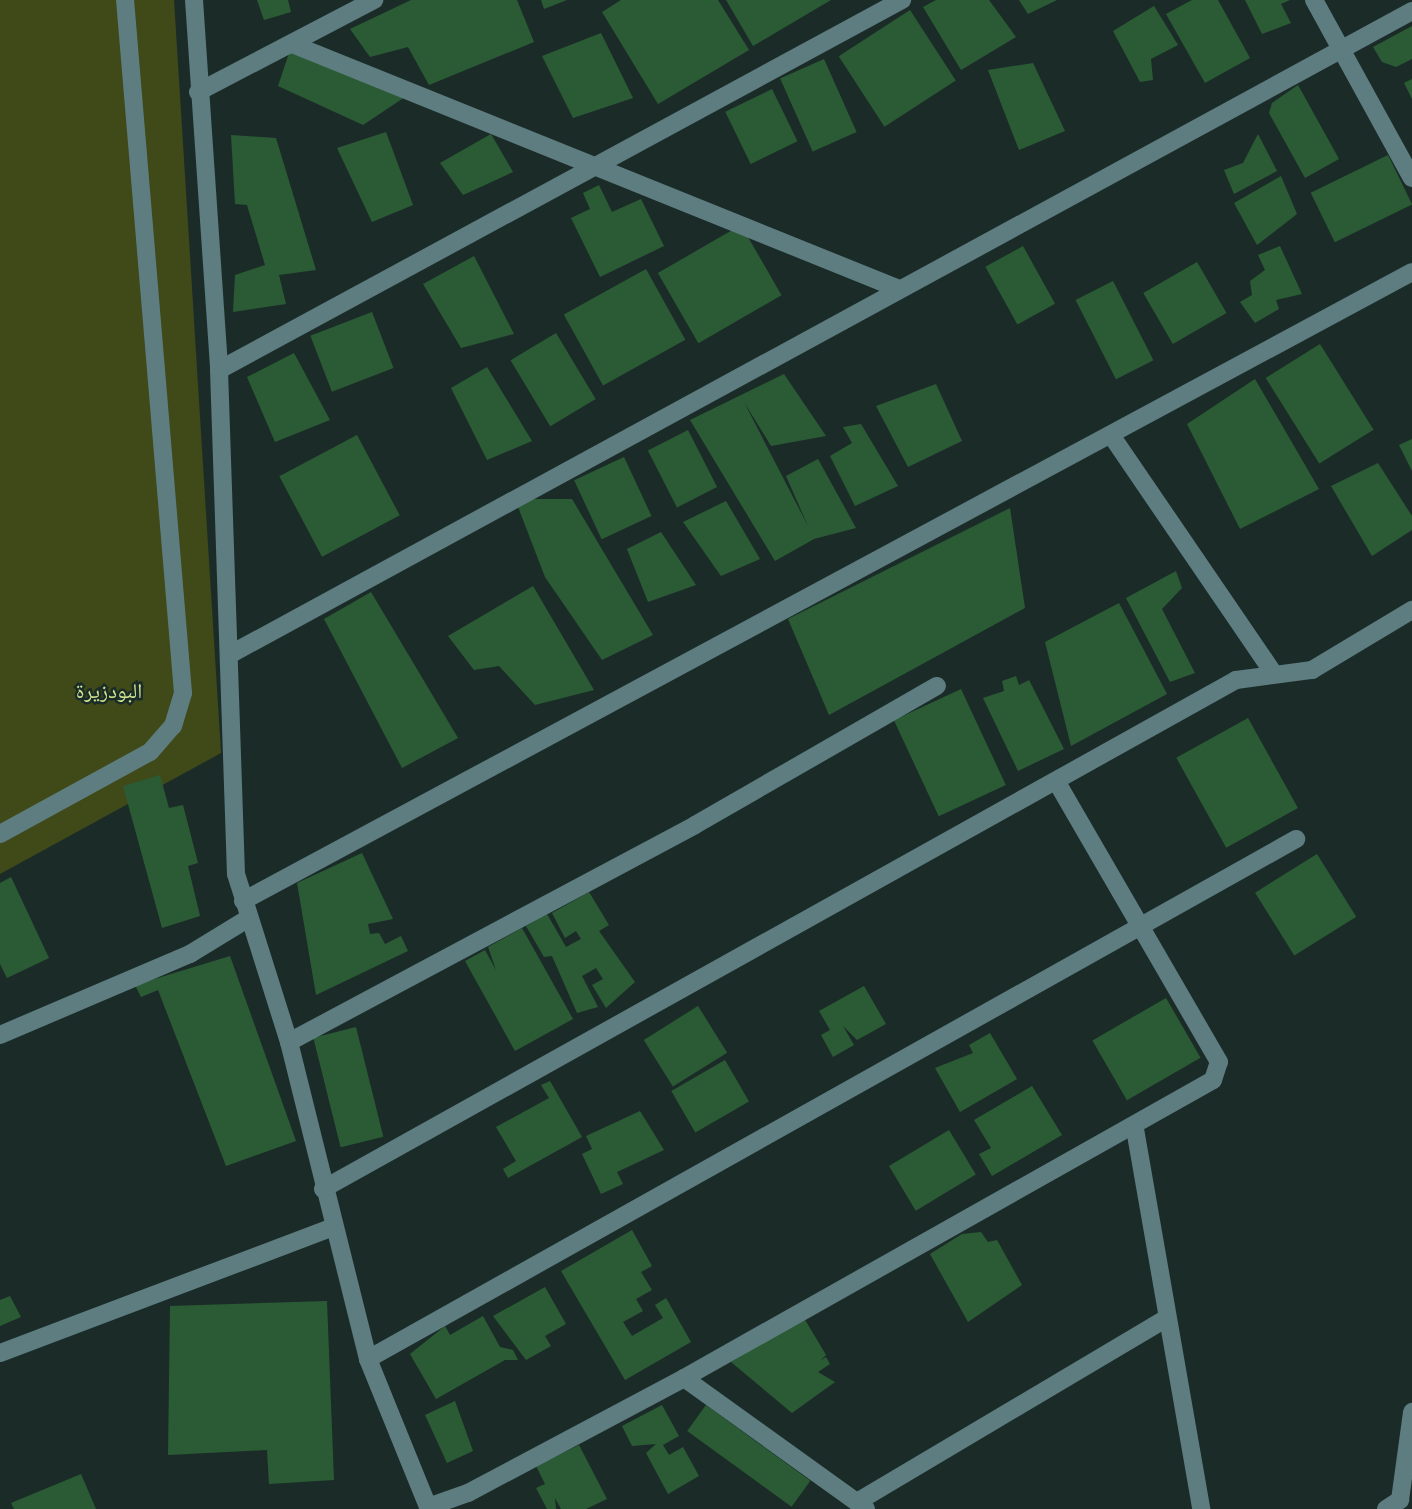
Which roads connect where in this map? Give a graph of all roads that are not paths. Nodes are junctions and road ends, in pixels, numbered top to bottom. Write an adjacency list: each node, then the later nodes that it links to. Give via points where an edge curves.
1 (125, 0): 21 (street, via 183,693 173,726 150,752)
2 (194, 0): 9 (street)
3 (374, 0): 7 (street)
4 (902, 0): 10 (street)
5 (1314, 0): 8 (street)
6 (1412, 11): 8 (street)
7 (292, 44): 9 (street); 10 (street)
8 (1343, 52): 11 (street); 13 (street)
9 (198, 92): 14 (street)
10 (595, 169): 13 (street); 14 (street)
11 (1412, 178)
12 (1412, 272): 15 (street)
13 (899, 289): 17 (street)
14 (219, 370): 17 (street)
15 (1111, 435): 18 (street); 23 (street)
16 (1412, 610): 18 (street, via 1312,670)
17 (229, 656): 23 (street, via 233,851)
18 (1272, 671): 20 (street, via 1236,680)
19 (937, 685): 27 (street, via 695,825)
20 (1058, 784): 25 (street); 29 (street)
21 (0, 834)
22 (1296, 839): 25 (street)
23 (243, 901): 24 (street)
24 (249, 918): 26 (street, via 190,954); 27 (street)
25 (1140, 928): 28 (street, via 1219,1070); 33 (street)
26 (0, 1035)
27 (289, 1042): 29 (street)
28 (1135, 1129): 31 (street); 34 (street)
29 (323, 1189): 30 (street)
30 (333, 1227): 32 (street); 33 (street)
31 (1164, 1320): 36 (street); 39 (street)
32 (0, 1353)
33 (368, 1359): 37 (street)
34 (684, 1378): 36 (street); 37 (street, via 468,1493)
35 (1412, 1412): 38 (street, via 1405,1481)
36 (862, 1505)
37 (425, 1508)
38 (1391, 1508)
39 (1201, 1509)

